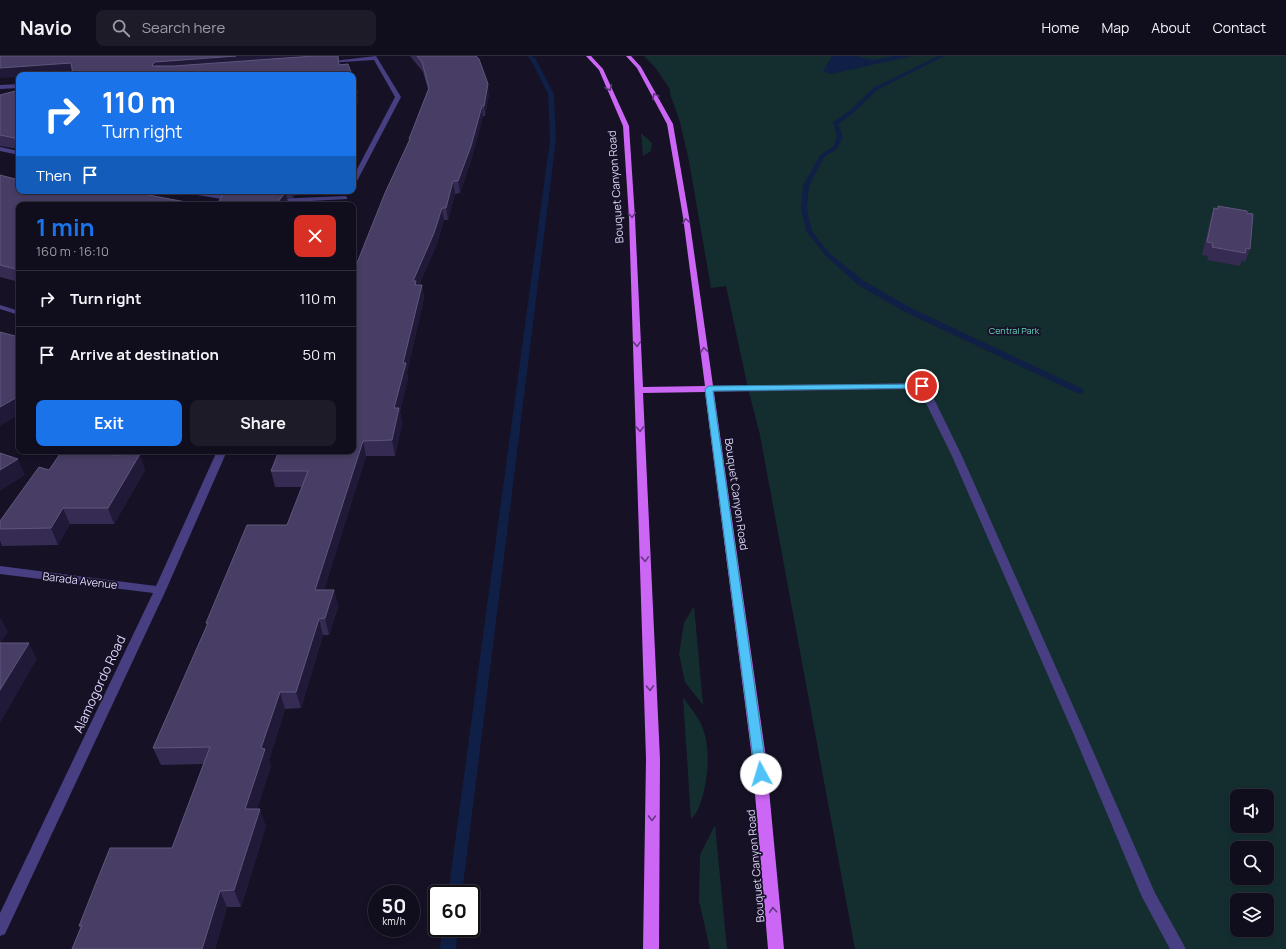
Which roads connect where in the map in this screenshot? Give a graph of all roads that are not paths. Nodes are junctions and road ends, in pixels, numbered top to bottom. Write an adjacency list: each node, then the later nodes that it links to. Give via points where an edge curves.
1 (588, 56): 19 (main road, Bouquet Canyon Road, one-way to 19, via 601,69 626,126)
2 (628, 56): 18 (main road, Bouquet Canyon Road, one-way to 2, via 686,217 670,124 639,67)
3 (374, 57): 4 (street); 9 (street, via 398,97)
4 (321, 62)
5 (16, 86): 6 (street)
6 (0, 87)
7 (0, 149): 8 (street)
8 (16, 152)
9 (356, 177)
10 (201, 194): 13 (street)
11 (347, 194): 12 (street)
12 (345, 198): 14 (street); 15 (street)
13 (244, 200)
14 (266, 202)
15 (343, 202)
16 (0, 307): 17 (street)
17 (16, 312)
18 (709, 389): 19 (main road); 25 (main road, Bouquet Canyon Road, one-way to 18, via 759,758); 26 (street, via 922,386 957,456 1149,897)
19 (639, 390): 24 (main road, Bouquet Canyon Road, one-way to 24, via 653,759)
20 (221, 454): 22 (street, Alamogordo Road)
21 (0, 570): 22 (street, Barada Avenue)
22 (160, 590): 23 (street, Alamogordo Road)
23 (0, 929)
24 (651, 949)
25 (776, 949)
26 (1178, 949)

